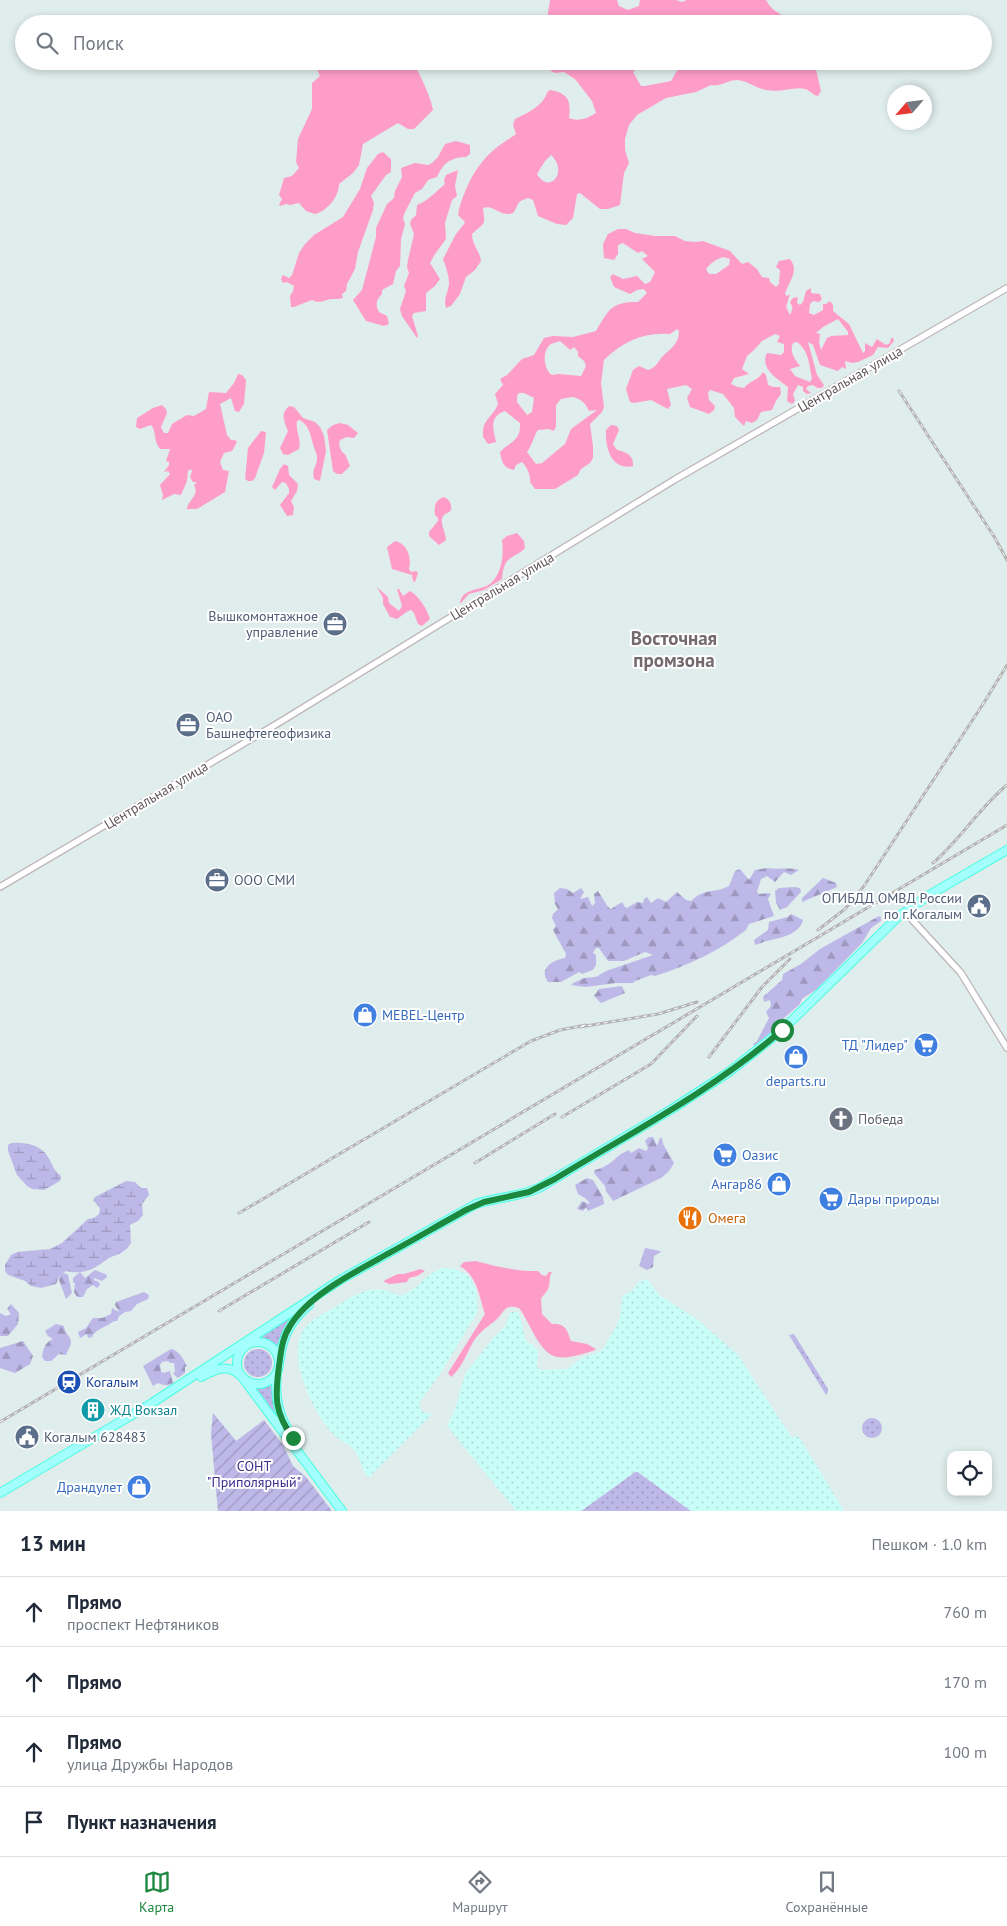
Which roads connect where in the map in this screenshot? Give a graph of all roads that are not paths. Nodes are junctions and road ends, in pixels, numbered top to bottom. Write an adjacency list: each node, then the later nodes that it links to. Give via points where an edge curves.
1 (1007, 288): 3 (street, Центральная улица, via 674,480 280,722)
2 (1007, 850): 4 (main road)
3 (0, 887)
4 (905, 912): 5 (street, via 957,967); 6 (main road, via 782,1030 709,1085 546,1184 524,1194 476,1204)
5 (1007, 1048)
6 (340, 1280): 7 (main road); 10 (main road, via 294,1320 284,1338)
7 (259, 1333): 8 (main road); 9 (main road)
8 (246, 1345): 9 (main road); 10 (main road, via 256,1342 267,1344 276,1351); 12 (main road, via 237,1359)
9 (229, 1353): 13 (main road)
10 (279, 1362): 11 (main road)
11 (277, 1373): 12 (main road, via 270,1381 259,1384 251,1384); 16 (main road, via 276,1398 282,1421)
12 (241, 1376): 13 (main road, via 228,1368 218,1368 173,1394); 15 (main road)
13 (152, 1402): 14 (main road)
14 (0, 1493)
15 (342, 1511)
16 (348, 1511)

